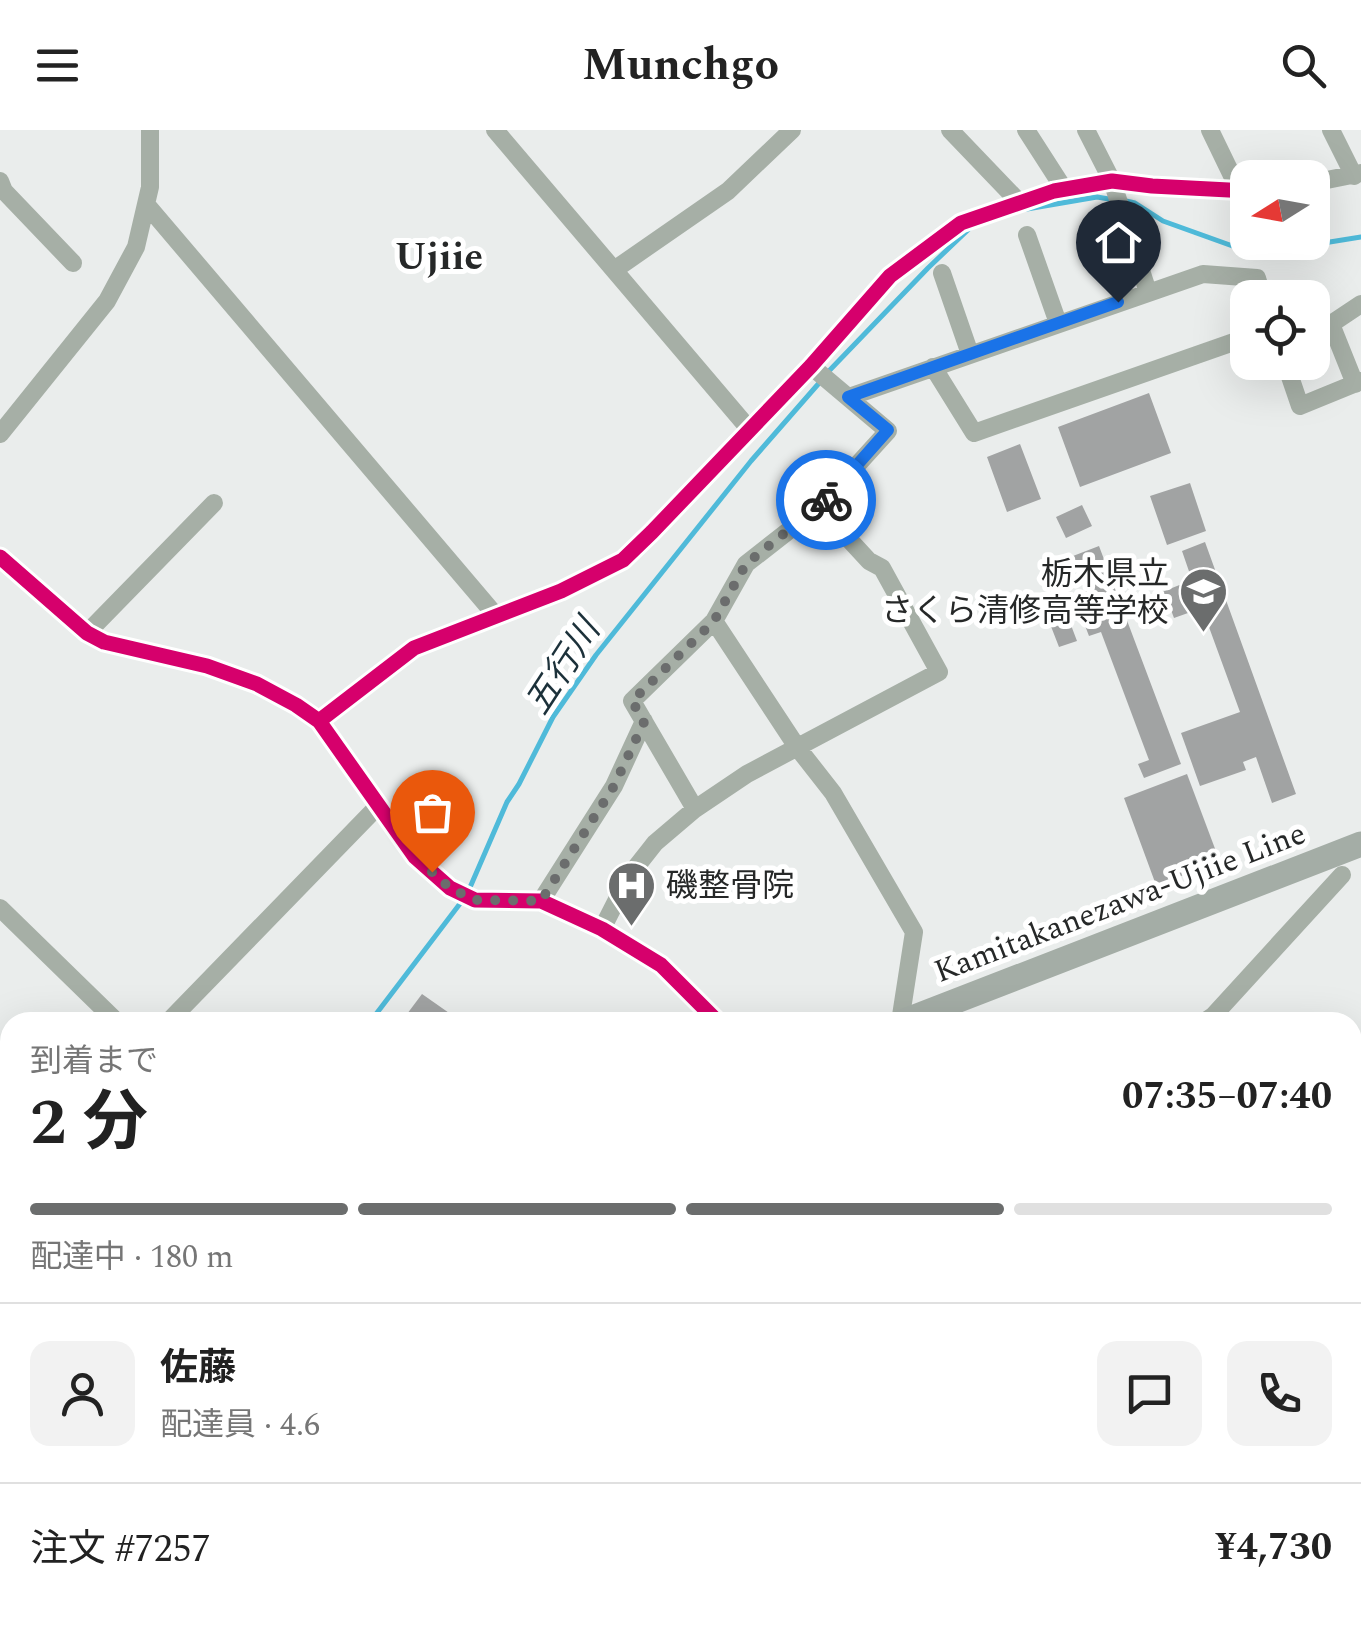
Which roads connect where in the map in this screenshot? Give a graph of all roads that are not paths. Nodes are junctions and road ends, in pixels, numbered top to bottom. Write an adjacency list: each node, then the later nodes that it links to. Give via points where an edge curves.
1 (150, 130): 17 (street)
2 (495, 130): 20 (street)
3 (792, 130): 20 (street, via 728,191)
4 (950, 130): 16 (street)
5 (1026, 130): 14 (street)
6 (1086, 130): 13 (street)
7 (1210, 130): 9 (street)
8 (1331, 130): 10 (street)
9 (1230, 167)
10 (1358, 175): 11 (street)
11 (1330, 180)
12 (0, 181): 19 (street)
13 (1112, 181): 14 (street); 15 (street); 23 (street)
14 (1064, 189): 16 (street)
15 (1230, 190)
16 (1020, 203): 28 (street, via 961,222 890,276)
17 (146, 204): 34 (street, via 136,247 107,301); 38 (street)
18 (1027, 235): 25 (street)
19 (73, 264)
20 (614, 270): 33 (street)
21 (942, 273): 27 (street)
22 (1257, 280): 23 (street, via 1203,274)
23 (1148, 292): 25 (street)
24 (1361, 304): 31 (street, via 1331,324)
25 (1058, 323): 27 (street)
26 (1230, 343): 29 (street, via 974,433)
27 (970, 354): 29 (street)
28 (811, 366): 32 (street); 33 (street)
29 (933, 367): 32 (street)
30 (1291, 380): 31 (street, via 1300,406)
31 (1358, 382)
32 (848, 397): 36 (street, via 888,430)
33 (750, 430): 38 (street, via 623,560)
34 (0, 434)
35 (214, 503): 40 (street)
36 (818, 508): 39 (street, via 746,564); 43 (street, via 882,568 939,672)
37 (0, 556): 40 (street)
38 (497, 617): 41 (street, via 414,648)
39 (714, 621): 42 (street, via 632,701); 43 (street)
40 (87, 633): 41 (street, via 257,684)
41 (318, 721): 44 (street)
42 (644, 722): 45 (street); 48 (street, via 614,786)
43 (797, 748): 45 (street); 54 (street, via 833,793 914,932)
44 (378, 806): 48 (street, via 415,856 450,888 475,900); 52 (street)
45 (694, 809): 50 (street, via 654,843)
46 (1361, 844): 55 (main road, Kamitakanezawa-Ujiie Line)
47 (1342, 875): 56 (street)
48 (541, 901): 50 (street)
49 (0, 908): 51 (street)
50 (602, 929): 53 (street, via 660,965)
51 (108, 1012)
52 (178, 1012)
53 (708, 1012)
54 (902, 1012)
55 (927, 1012)
56 (1217, 1012)

